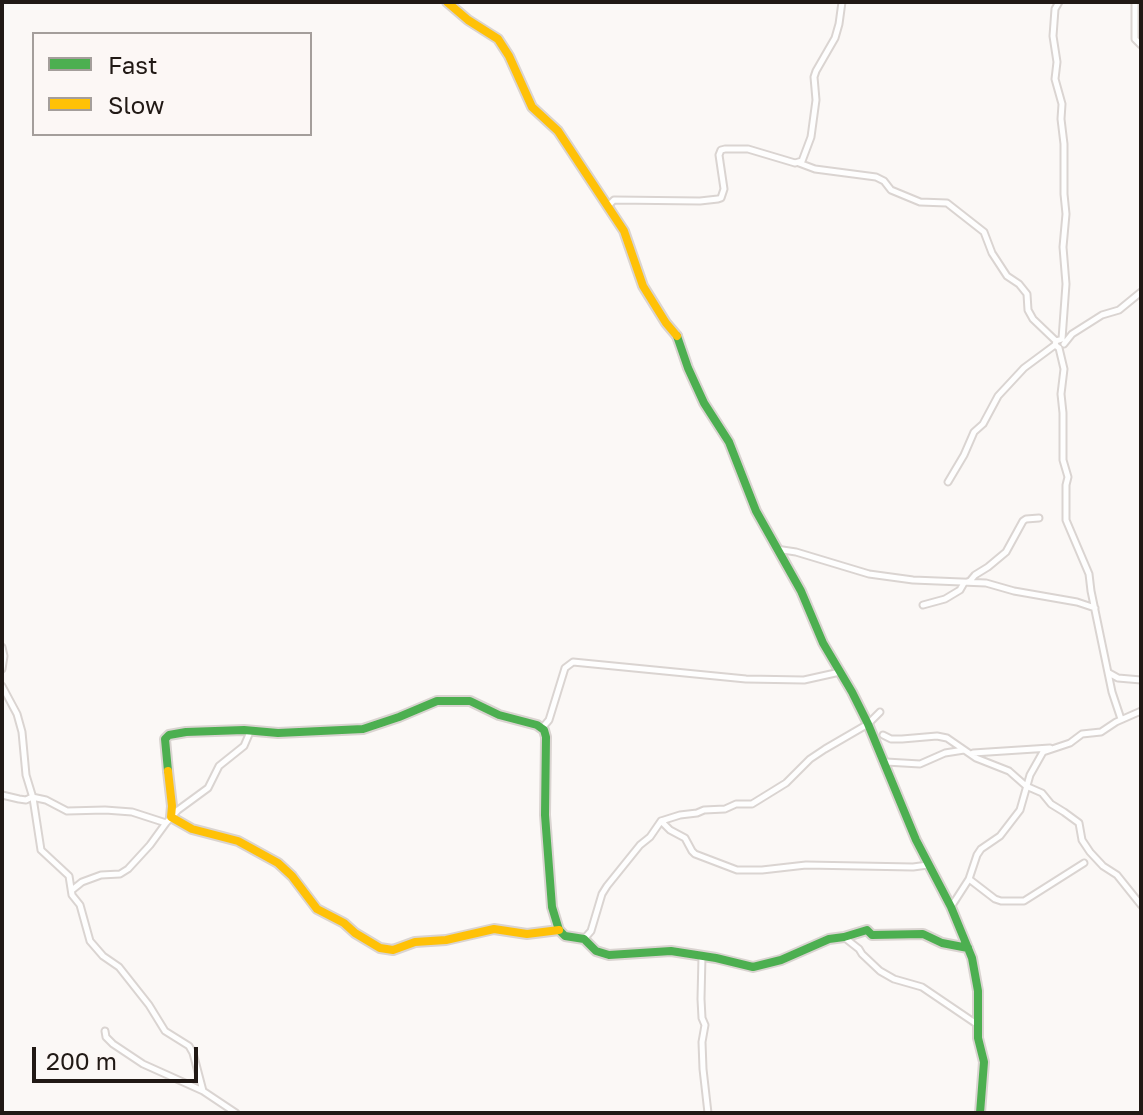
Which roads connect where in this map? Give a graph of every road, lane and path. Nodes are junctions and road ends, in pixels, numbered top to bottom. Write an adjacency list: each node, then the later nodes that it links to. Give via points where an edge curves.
1 (447, 2): 7 (street, via 498,39 532,107 558,131)
2 (842, 2): 6 (street, via 835,38 814,77 811,137)
3 (1059, 2): 9 (street, via 1053,36 1062,104 1066,284)
4 (1135, 2): 5 (street, via 1135,39)
5 (1141, 45)
6 (799, 163): 7 (street, via 748,149 725,149 719,155 721,198 614,200); 9 (street, via 876,177 909,198 947,203 984,232 1007,276 1027,294 1033,319)
7 (607, 208): 12 (street, via 627,237 643,286 678,337 704,403 729,442)
8 (1141, 292): 9 (street)
9 (1059, 343): 10 (street, via 1024,368 998,396); 15 (street, via 1066,520 1087,566)
10 (948, 482)
11 (1039, 518): 13 (street, via 1023,521 1006,552)
12 (776, 549): 13 (street, via 869,574); 18 (street)
13 (970, 581): 14 (street, via 945,599); 15 (street)
14 (923, 605)
15 (1096, 608): 19 (street)
16 (2, 647): 17 (street)
17 (2, 669)
18 (840, 672): 25 (street); 26 (street, via 804,680 746,679 573,662 565,668)
19 (1108, 673): 20 (street); 24 (street)
20 (1141, 680)
21 (2, 686): 35 (street, via 20,722)
22 (1141, 711): 24 (street)
23 (880, 712): 25 (street)
24 (1121, 719): 29 (street, via 1101,732)
25 (868, 724): 32 (street); 37 (street, via 810,759 786,783 752,804)
26 (543, 727): 27 (street, via 456,700 437,701 363,729); 44 (street, via 547,847)
27 (250, 732): 36 (street, via 244,746 219,766 208,788); 36 (street, via 186,732 166,738 172,806)
28 (883, 735): 30 (street, via 937,736)
29 (1051, 748): 31 (street); 33 (street, via 1038,757)
30 (964, 750): 31 (street); 32 (street, via 920,764)
31 (972, 753): 33 (street)
32 (885, 762): 39 (street)
33 (1026, 786): 40 (street, via 1020,810 1000,836 981,849); 42 (street, via 1079,823 1090,852)
34 (2, 795): 35 (street)
35 (32, 797): 36 (street, via 67,811 132,812); 41 (street, via 41,850 69,876)
36 (168, 820): 41 (street, via 128,869); 44 (street, via 238,841 278,863 317,909 380,948 393,950 494,929 527,934)
37 (661, 821): 39 (street, via 685,838 695,854 737,870); 46 (street, via 607,886)
38 (1084, 863): 40 (street, via 1024,901 995,899)
39 (928, 865): 43 (street)
40 (969, 879): 43 (street)
41 (72, 890): 51 (street, via 93,944 119,967 165,1031 189,1046)
42 (1141, 905)
43 (951, 907): 47 (street)
44 (559, 930): 46 (street)
45 (844, 937): 47 (street, via 867,930 872,935 923,934); 48 (street, via 753,967); 49 (street, via 880,971 922,987)
46 (584, 939): 48 (street, via 609,955)
47 (968, 948): 49 (street, via 976,977)
48 (702, 955): 53 (street)
49 (978, 1025): 54 (street, via 984,1062)
50 (105, 1031): 51 (street, via 113,1044 143,1064)
51 (203, 1091): 52 (street)
52 (236, 1113)
53 (708, 1113)
54 (980, 1113)

